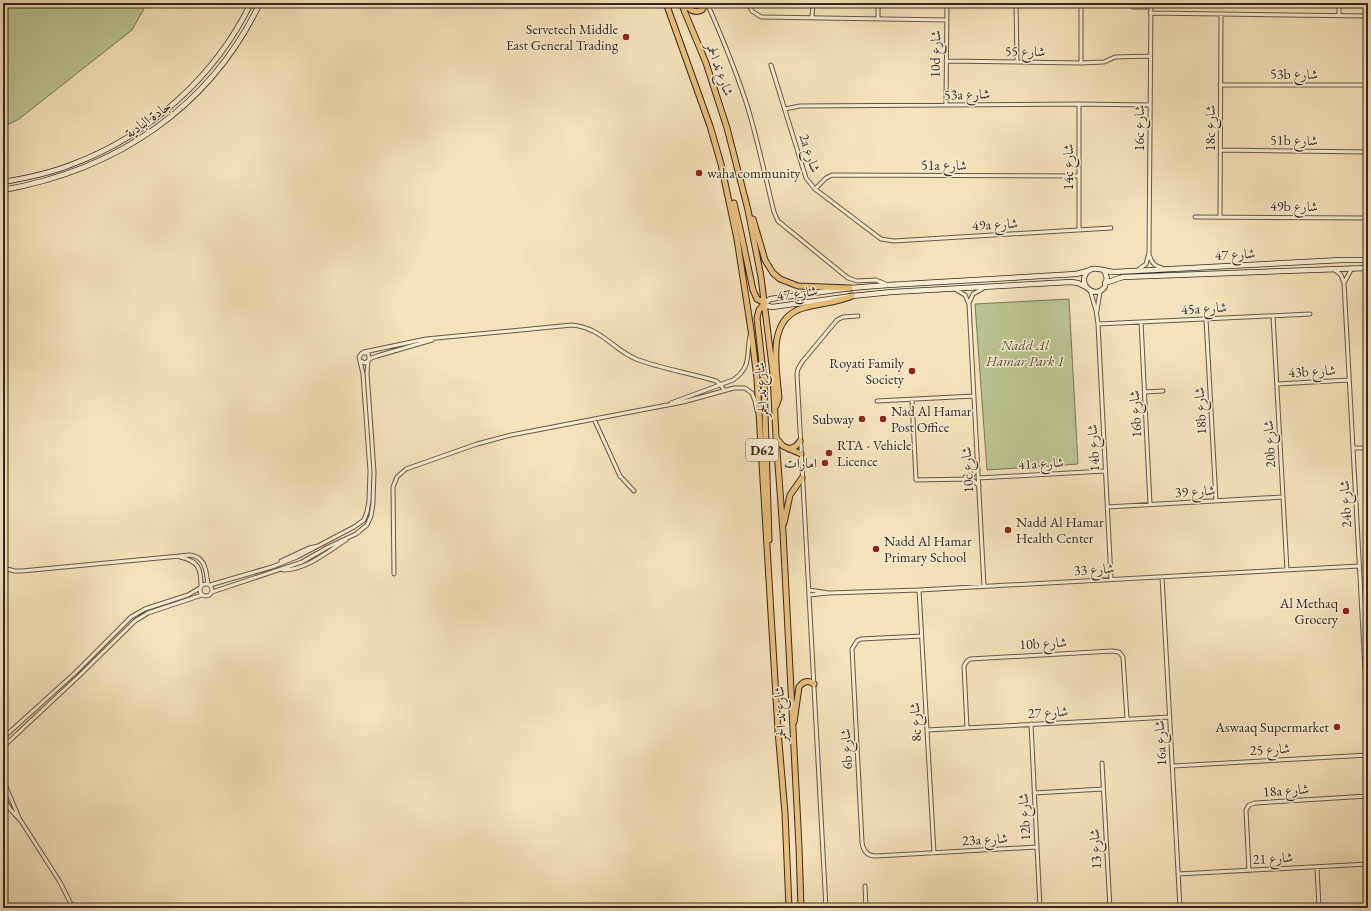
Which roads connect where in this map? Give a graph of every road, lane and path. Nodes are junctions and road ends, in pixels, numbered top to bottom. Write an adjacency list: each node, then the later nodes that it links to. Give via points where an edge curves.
1 (250, 3): 37 (street, جادة البادية, via 233,35 205,73 172,106 147,125 106,149 73,164)
2 (260, 3): 39 (street, جادة البادية, via 238,42 217,71 180,109 153,131 123,150 82,169 40,183)
3 (682, 3): 4 (main road, via 696,12 702,10); 40 (main road, شارع ند الحمر / D62, via 717,96)
4 (707, 3): 58 (street, via 746,104 778,221 848,278 857,281 876,280)
5 (748, 3): 19 (street, via 752,11 761,17)
6 (812, 3): 19 (street)
7 (878, 3): 20 (street)
8 (947, 3): 21 (street, 10d شارع)
9 (1016, 3): 24 (street)
10 (1082, 3): 25 (street)
11 (1339, 3): 17 (street)
12 (666, 4): 35 (main road, شارع ند الحمر / D62)
13 (1150, 5): 14 (street); 15 (street, 16c شارع)
14 (1133, 7)
15 (1150, 13): 16 (street); 22 (street, 16c شارع)
16 (1221, 14): 17 (street); 27 (street, 18c شارع)
17 (1339, 16): 18 (street)
18 (1368, 16)
19 (812, 17): 20 (street)
20 (878, 18): 21 (street)
21 (947, 20): 23 (street, 10d شارع)
22 (1150, 56): 25 (street, شارع 55, via 1115,57 1104,62); 31 (street, 16c شارع)
23 (946, 61): 24 (street, شارع 55); 30 (street, 10d شارع)
24 (1017, 62): 25 (street, شارع 55)
25 (1081, 63)
26 (771, 65): 32 (street, 2a شارع)
27 (1220, 85): 28 (street, 53b شارع); 33 (street, 18c شارع)
28 (1368, 85)
29 (1079, 104): 30 (street, 53a شارع); 31 (street, 53a شارع); 36 (street, 14c شارع)
30 (946, 105): 32 (street, 53a شارع, via 800,106)
31 (1150, 105): 47 (street, 16c شارع)
32 (785, 109): 38 (street, 2a شارع, via 804,175)
33 (1221, 150): 34 (street, 51b شارع); 42 (street, 18c شارع)
34 (1368, 152)
35 (721, 164): 65 (main road, via 741,232 754,295); 74 (main road, شارع ند الحمر / D62, via 737,239)
36 (1079, 176): 38 (street, 51a شارع, via 832,175); 45 (street, 14c شارع)
37 (3, 182)
38 (815, 189): 46 (street, 2a شارع)
39 (3, 190)
40 (748, 210): 59 (main road, via 757,229 767,265 780,279 798,286); 65 (main road, شارع ند الحمر / D62)
41 (1195, 216): 42 (street)
42 (1220, 216): 43 (street, 49b شارع)
43 (1368, 218)
44 (1111, 228): 45 (street, 49a شارع)
45 (1078, 230): 46 (street, 49a شارع, via 894,241)
46 (881, 239)
47 (1149, 253): 49 (street, via 1153,264); 53 (street, via 1146,264)
48 (1368, 260): 49 (street, شارع 47)
49 (1162, 268): 53 (street, شارع 47)
50 (1333, 268): 51 (street, شارع 47); 56 (street, شارع 47, via 1123,277); 57 (street, via 1341,275)
51 (1352, 268): 52 (street, شارع 47); 57 (street)
52 (1368, 268)
53 (1138, 270): 55 (street, شارع 47)
54 (1088, 271): 55 (street, via 1096,268); 58 (street, شارع 47, via 1076,274); 62 (street, via 1084,277)
55 (1104, 271): 56 (street)
56 (1106, 283): 63 (street)
57 (1344, 283): 79 (street, 24b شارع)
58 (888, 285): 59 (street, شارع 47)
59 (850, 288): 65 (street, شارع 47, via 770,300)
60 (985, 288): 61 (street, شارع 47); 62 (street, شارع 47, via 1071,282); 66 (street, via 973,294)
61 (955, 289): 64 (street, شارع 47); 66 (street, via 965,295)
62 (1088, 289): 63 (street); 68 (street, 14b شارع)
63 (1100, 291): 68 (street, 14b شارع)
64 (852, 296): 65 (street, شارع 47, via 772,307); 89 (main road, via 802,308 784,321 778,332 776,344 778,398)
65 (765, 303): 89 (main road, شارع ند الحمر / D62, via 774,374); 110 (main road, via 757,318 764,381 770,531)
66 (969, 304): 85 (street, 10c شارع)
67 (1310, 314): 70 (street, 45a شارع)
68 (1097, 315): 73 (street, 14b شارع)
69 (858, 316): 93 (street, via 843,317 834,323 800,365 797,374)
70 (1273, 316): 71 (street, 45a شارع); 81 (street, 20b شارع)
71 (1206, 319): 72 (street, 45a شارع); 106 (street, 18b شارع)
72 (1142, 322): 73 (street, 45a شارع); 84 (street, 16b شارع)
73 (1098, 324): 99 (street, 14b شارع)
74 (751, 330): 80 (street, via 746,367 733,380); 91 (main road, شارع ند الحمر / D62)
75 (444, 337): 76 (street, via 416,340); 77 (street); 80 (street, via 564,325 580,326 595,331 635,358 714,380)
76 (364, 352): 77 (street, via 368,354); 78 (street, via 359,356)
77 (369, 360): 78 (street, via 365,363); 123 (street, via 374,488 370,521 356,534 302,562)
78 (361, 361): 118 (street, via 370,471 367,512 364,520 297,557)
79 (1350, 380): 81 (street, 43b شارع); 94 (street, 24b شارع)
80 (720, 384): 82 (street); 88 (street)
81 (1277, 384): 105 (street, 20b شارع)
82 (724, 390): 88 (street, via 690,401); 91 (street, via 741,387 752,393)
83 (1163, 391): 84 (street)
84 (1145, 392): 107 (street, 16b شارع)
85 (974, 396): 86 (street); 98 (street, 10c شارع)
86 (912, 399): 87 (street); 101 (street, via 916,480)
87 (877, 401)
88 (670, 404): 90 (street)
89 (775, 406): 92 (main road, شارع ند الحمر / D62)
90 (594, 419): 104 (street, via 620,476); 115 (street, via 494,439 403,471 393,488)
91 (761, 436): 110 (main road, شارع ند الحمر / D62)
92 (776, 437): 96 (main road, via 780,444); 109 (main road, شارع ند الحمر / D62)
93 (800, 441): 96 (main road); 97 (street)
94 (1353, 448): 95 (street); 112 (street, 24b شارع)
95 (1368, 448)
96 (789, 449): 97 (main road)
97 (801, 454): 100 (street)
98 (978, 466): 101 (street, via 973,475); 102 (street, 10c شارع)
99 (1105, 471): 102 (street, 41a شارع); 108 (street, 14b شارع)
100 (802, 478): 109 (main road, via 789,500); 121 (street)
101 (960, 478): 103 (street, via 972,480)
102 (978, 478): 103 (street, 10c شارع)
103 (979, 486): 119 (street, 10c شارع)
104 (634, 490)
105 (1283, 497): 106 (street, شارع 39); 114 (street, 20b شارع)
106 (1216, 501): 107 (street, شارع 39)
107 (1150, 504): 108 (street, شارع 39)
108 (1107, 507): 117 (street, 14b شارع)
109 (783, 532): 136 (main road, شارع ند الحمر / D62)
110 (768, 549): 158 (main road, شارع ند الحمر / D62)
111 (174, 557): 113 (street, via 22,571); 118 (street, via 190,555 199,558 205,565); 120 (street, via 189,560 197,565 200,572)
112 (1359, 566): 114 (street, شارع 33); 127 (street, 24b شارع)
113 (3, 568)
114 (1287, 570): 116 (street, شارع 33)
115 (394, 574)
116 (1162, 577): 117 (street, شارع 33); 131 (street, 16a شارع)
117 (1111, 579): 119 (street, شارع 33)
118 (209, 585): 120 (street, via 204,584); 123 (street)
119 (984, 586): 122 (street, شارع 33)
120 (200, 587): 125 (street); 138 (street, via 188,595 145,609 131,617 72,676)
121 (809, 590): 124 (street, شارع 33); 126 (street)
122 (919, 590): 124 (street, شارع 33); 129 (street, 8c شارع)
123 (212, 592): 125 (street, via 208,596)
124 (829, 593): 126 (street, شارع 33)
125 (202, 595): 139 (street, via 148,613 135,621)
126 (809, 595): 130 (street)
127 (1363, 612): 128 (street); 134 (street, 24b شارع)
128 (1368, 612)
129 (922, 636): 137 (street, 8c شارع); 150 (street, 6b شارع, via 861,639 852,649 862,842 864,851 872,856)
130 (814, 684): 136 (main road, via 806,681 799,687); 160 (street)
131 (1170, 717): 132 (street, شارع 27); 142 (street, 16a شارع)
132 (1127, 719): 133 (street, شارع 27); 135 (street, 10b شارع, via 1123,657 1119,652 1112,650 970,659 964,666)
133 (1031, 724): 135 (street, شارع 27); 145 (street, 12b شارع)
134 (1368, 724)
135 (967, 728): 137 (street, شارع 27)
136 (792, 729): 159 (main road, شارع ند الحمر / D62)
137 (927, 730): 150 (street, 8c شارع)
138 (3, 738)
139 (3, 747)
140 (1368, 755): 142 (street, شارع 25)
141 (1102, 763): 144 (street, شارع 13)
142 (1173, 766): 154 (street, 16a شارع)
143 (3, 780): 148 (street)
144 (1103, 788): 145 (street); 163 (street, شارع 13)
145 (1034, 793): 149 (street, 12b شارع)
146 (3, 796): 148 (street)
147 (1368, 796): 153 (street, 18a شارع, via 1249,805 1246,810)
148 (20, 821): 157 (street, via 60,882)
149 (1037, 847): 150 (street, 23a شارع); 162 (street, 12b شارع)
150 (934, 853)
151 (1368, 864): 152 (street, شارع 21)
152 (1317, 867): 153 (street, شارع 21); 156 (street)
153 (1249, 871): 154 (street, شارع 21)
154 (1178, 874): 164 (street, 16a شارع)
155 (865, 886): 161 (street)
156 (1319, 907): 165 (street)
157 (73, 908)
158 (789, 908)
159 (801, 908)
160 (826, 908)
161 (866, 908)
162 (1040, 908)
163 (1110, 908)
164 (1180, 908)
165 (1295, 908)

